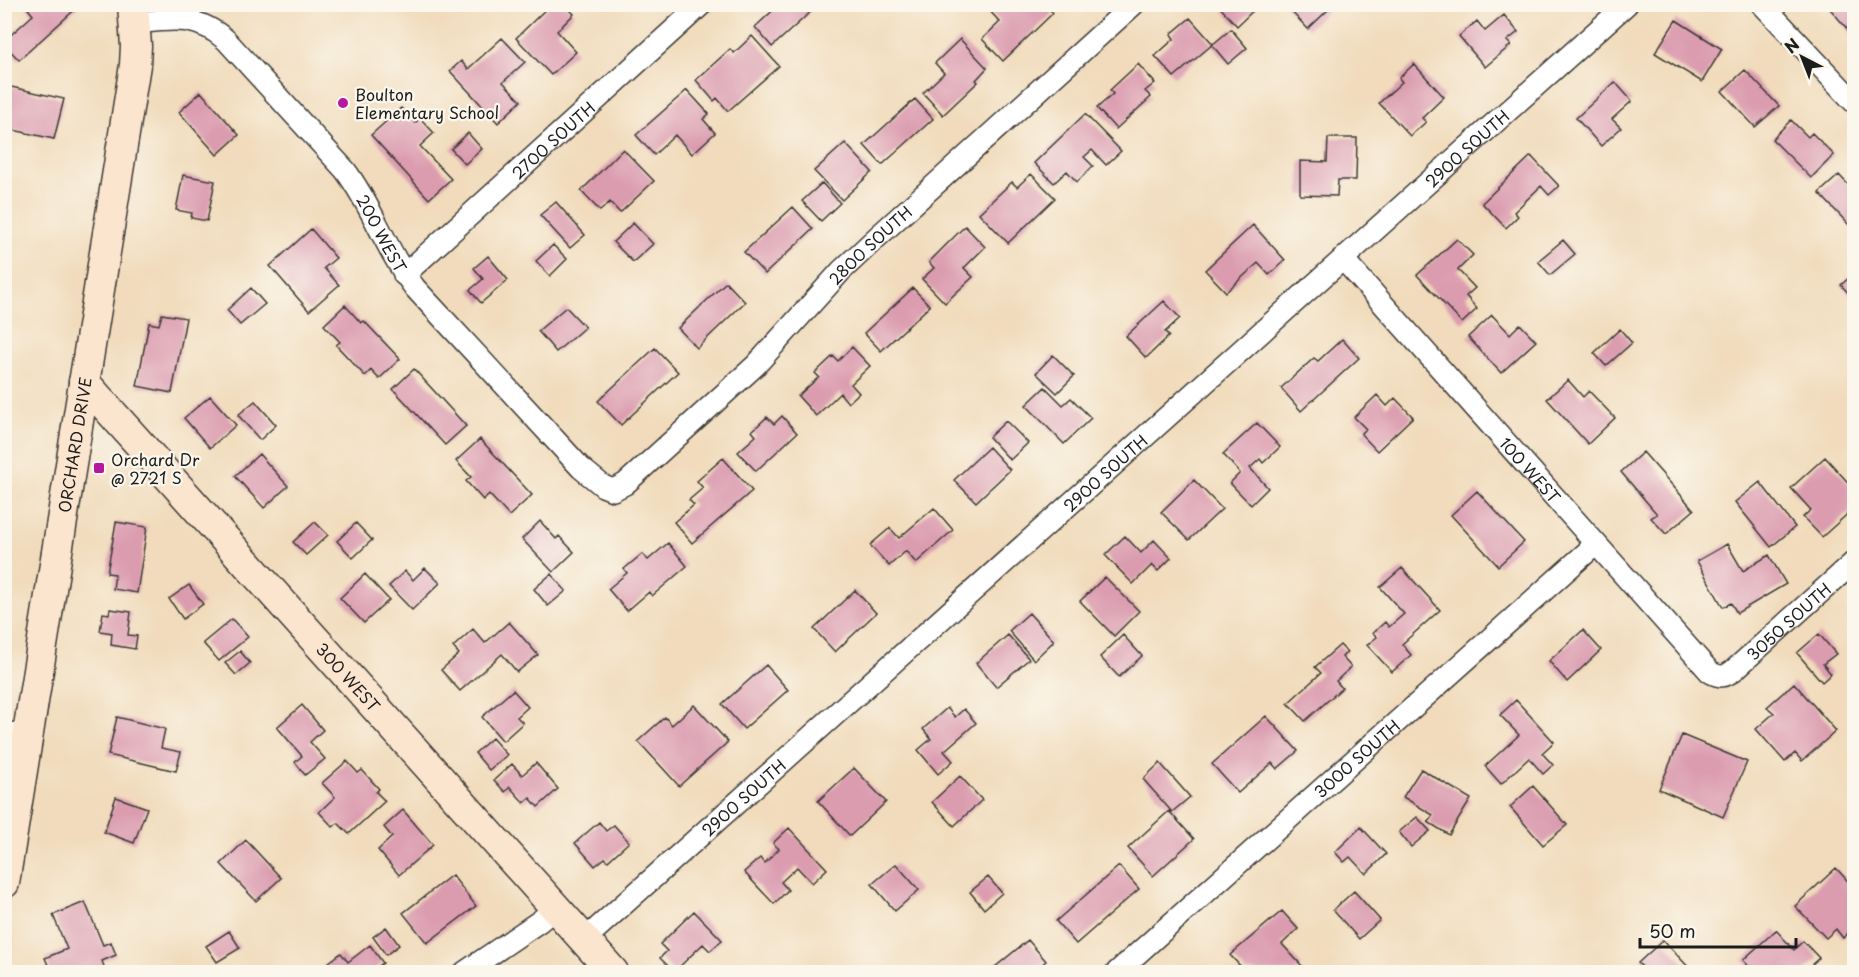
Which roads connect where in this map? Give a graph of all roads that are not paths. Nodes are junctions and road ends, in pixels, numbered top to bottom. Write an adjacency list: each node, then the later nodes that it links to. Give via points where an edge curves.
1 (702, 4): 8 (street, 2700 SOUTH)
2 (1134, 4): 10 (street, 2800 SOUTH, via 858,255 756,365 625,484)
3 (1627, 4): 7 (street, 2900 SOUTH)
4 (1762, 4): 6 (street)
5 (134, 14): 8 (street, 200 WEST, via 195,21 226,40 349,175); 9 (main road, ORCHARD DRIVE, via 135,65)
6 (1854, 102)
7 (1343, 259): 11 (street, 100 WEST); 17 (street, 2900 SOUTH)
8 (404, 275): 10 (street, 200 WEST, via 581,468)
9 (84, 382): 14 (main road, ORCHARD DRIVE); 16 (main road, 300 WEST)
10 (613, 490)
11 (1596, 544): 13 (street, 100 WEST, via 1706,669); 20 (street, 3000 SOUTH)
12 (1854, 562): 13 (street, 3050 SOUTH, via 1734,670)
13 (1720, 676)
14 (16, 734): 15 (main road, ORCHARD DRIVE)
15 (4, 883)
16 (555, 908): 17 (main road, 300 WEST); 18 (street)
17 (584, 940): 19 (main road, 300 WEST)
18 (465, 972)
19 (613, 972)
20 (1117, 972)

